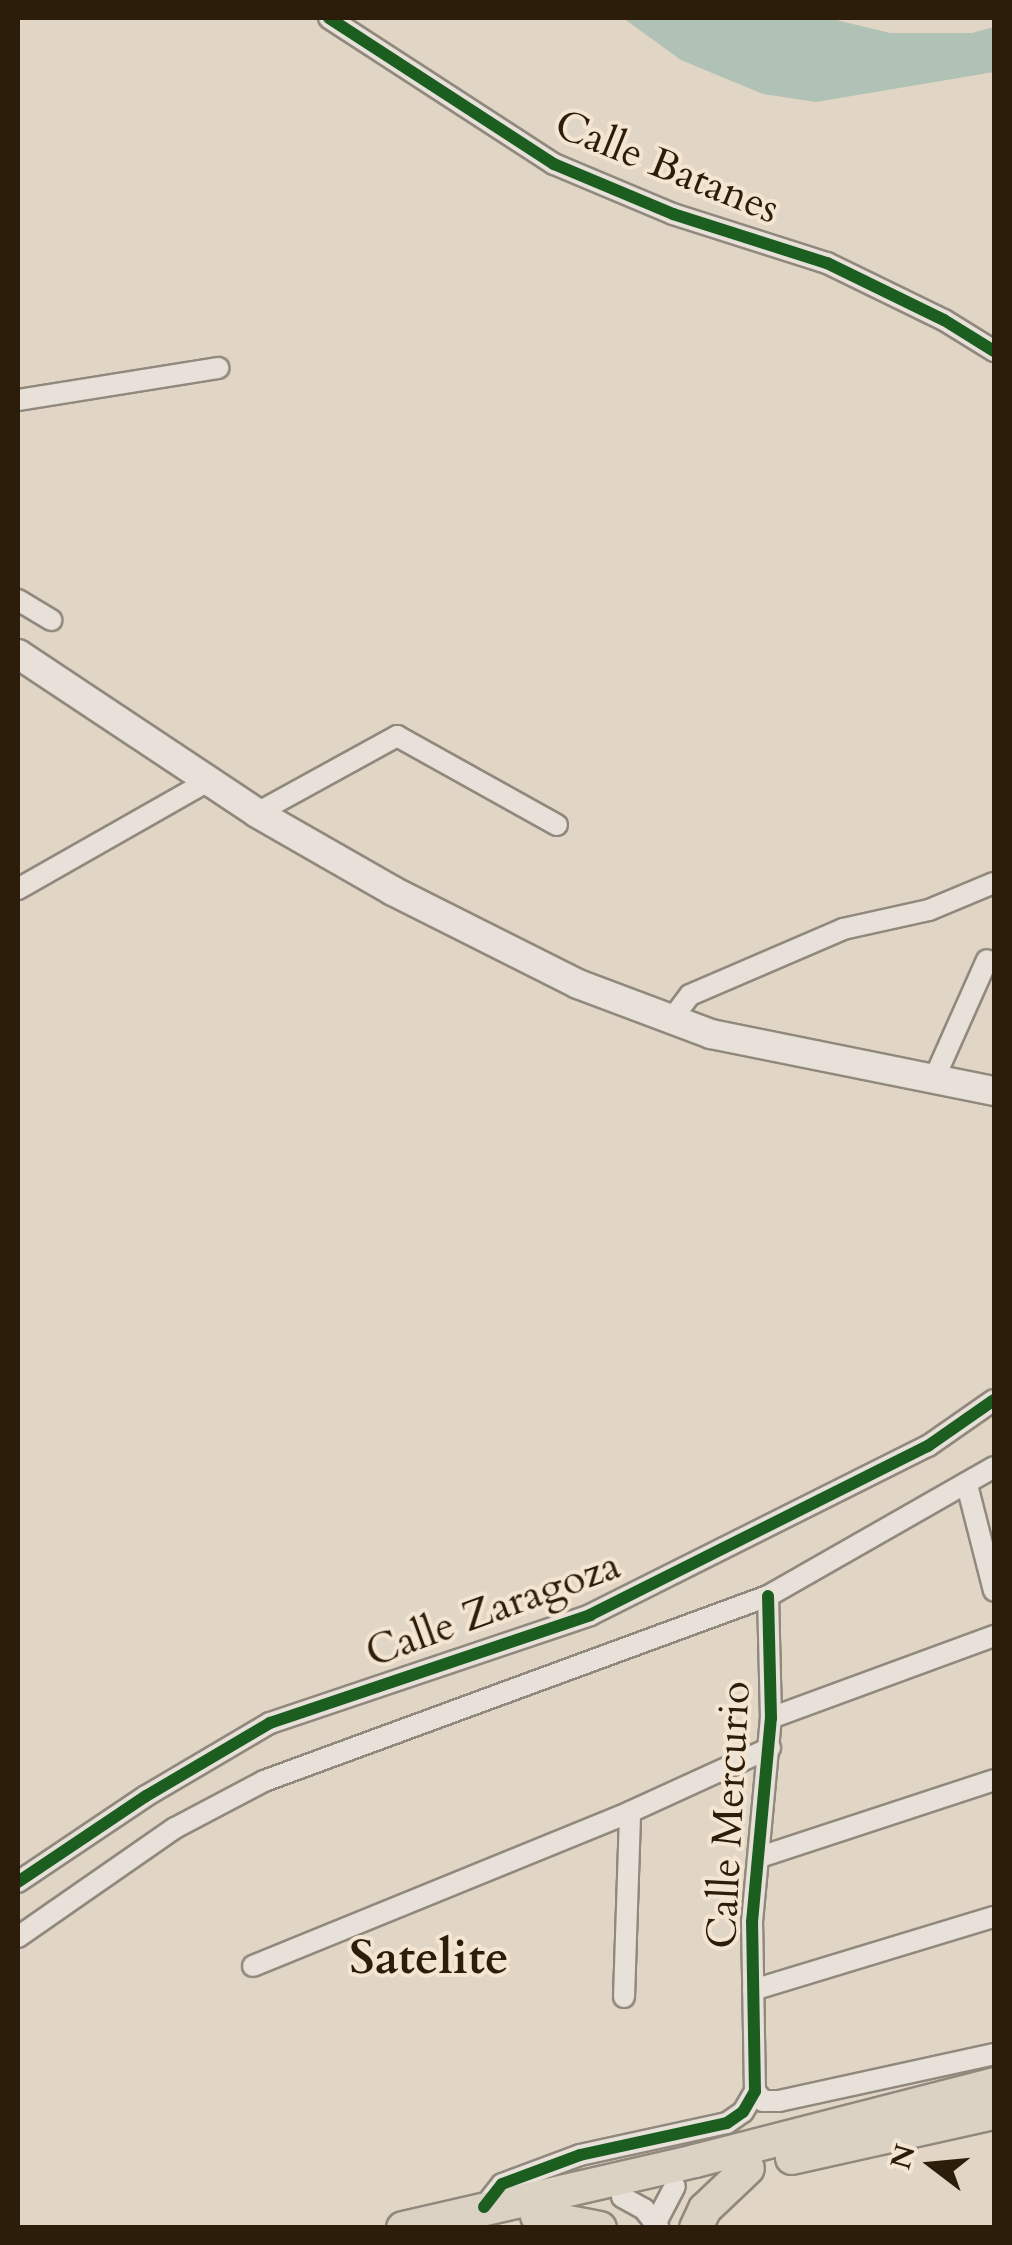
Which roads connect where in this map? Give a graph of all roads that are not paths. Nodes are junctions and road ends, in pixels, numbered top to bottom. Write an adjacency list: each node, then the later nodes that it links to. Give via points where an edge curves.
1 (328, 18): 2 (street, Calle Batanes, via 554,164 673,214 827,263)
2 (994, 351)
3 (218, 368): 4 (street)
4 (18, 400)
5 (18, 600): 6 (street)
6 (51, 620)
7 (18, 654): 8 (main road)
8 (210, 780): 9 (main road); 12 (street)
9 (257, 814): 10 (street, via 396,736); 14 (main road, via 578,984)
10 (557, 826)
11 (994, 883): 14 (street, via 929,910 843,929 690,995)
12 (18, 889)
13 (987, 960): 15 (street)
14 (671, 1020): 15 (main road)
15 (934, 1079): 16 (main road)
16 (994, 1091)
17 (994, 1400): 28 (street, Calle Zaragoza, via 928,1446 590,1615 270,1723)
18 (993, 1469): 19 (street)
19 (967, 1485): 20 (street); 21 (street)
20 (994, 1591)
21 (768, 1596): 23 (street, Calle Mercurio); 30 (street, via 264,1781 175,1828)
22 (994, 1636): 23 (street)
23 (772, 1718): 24 (street, Calle Mercurio)
24 (770, 1748): 26 (street); 27 (street, Calle Mercurio)
25 (994, 1780): 27 (street)
26 (630, 1812): 31 (street); 33 (street)
27 (760, 1857): 32 (street, Calle Mercurio)
28 (18, 1882)
29 (994, 1918): 32 (street)
30 (18, 1936)
31 (252, 1966)
32 (753, 1990): 36 (street, Calle Mercurio)
33 (624, 1998)
34 (994, 2054): 36 (street, via 779,2101 764,2101)
35 (994, 2084): 39 (main road)
36 (754, 2091): 42 (street, via 743,2112 726,2123 580,2155 502,2184)
37 (994, 2113): 38 (main road)
38 (748, 2168): 39 (main road); 46 (main road)
39 (685, 2174): 40 (main road); 43 (street)
40 (609, 2190): 41 (main road); 42 (main road); 43 (street, via 644,2208)
41 (537, 2216): 42 (main road); 45 (main road)
42 (487, 2217): 44 (main road)
43 (656, 2226)
44 (403, 2228)
45 (600, 2228)
46 (696, 2228)

